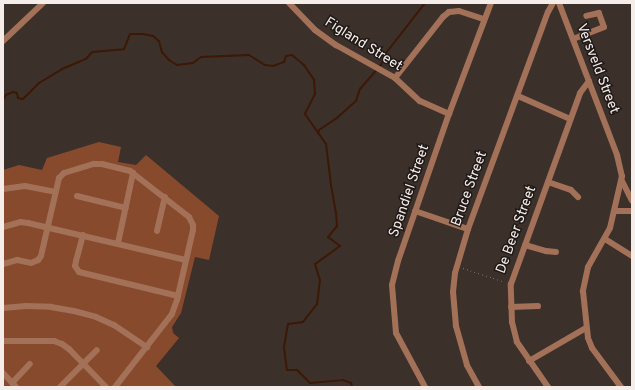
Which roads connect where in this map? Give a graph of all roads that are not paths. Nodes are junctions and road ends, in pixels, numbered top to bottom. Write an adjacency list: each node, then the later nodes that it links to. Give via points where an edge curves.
1 (43, 3): 9 (street)
2 (289, 3): 10 (street, Figland Street, via 315,30 336,45)
3 (491, 3): 7 (street, Spandiel Street)
4 (553, 3): 12 (street, Bruce Street)
5 (559, 3): 8 (street, Versveld Street)
6 (586, 16): 8 (street, via 599,13 604,27)
7 (484, 19): 10 (street, via 459,11 449,12); 13 (street, Spandiel Street)
8 (574, 39): 11 (street, Versveld Street)
9 (3, 42)
10 (395, 78): 13 (street, Figland Street, via 420,101)
11 (589, 81): 14 (street, De Beer Street, via 581,90); 16 (street, Versveld Street, via 617,155)
12 (518, 96): 14 (street); 30 (street, Bruce Street)
13 (449, 114): 25 (street, Spandiel Street)
14 (570, 119): 17 (street, De Beer Street)
15 (133, 173): 19 (street, via 122,168 94,164 61,174); 21 (street); 24 (street)
16 (622, 181): 23 (street); 26 (street, Versveld Street)
17 (548, 182): 22 (street, via 571,190); 35 (street, De Beer Street)
18 (3, 189): 19 (street, via 25,186)
19 (55, 192): 28 (street)
20 (77, 196): 24 (street)
21 (165, 197): 31 (street); 38 (street, via 189,217 193,225)
22 (578, 197)
23 (632, 201)
24 (126, 208): 34 (street)
25 (415, 211): 30 (street); 56 (street, Spandiel Street, via 394,275 391,294 396,333)
26 (615, 211): 27 (street); 33 (street, Versveld Street)
27 (632, 211)
28 (47, 226): 29 (street, via 20,222); 32 (street); 39 (street, via 38,260 31,263 17,260)
29 (3, 227)
30 (468, 229): 57 (street, Bruce Street, via 456,266 453,292 456,326 467,365)
31 (157, 231)
32 (83, 235): 34 (street); 40 (street, via 75,266 79,272)
33 (605, 239): 37 (street); 44 (street, Versveld Street, via 584,278 582,291)
34 (118, 243): 38 (street)
35 (525, 245): 36 (street); 43 (street, De Beer Street, via 511,284)
36 (556, 252)
37 (632, 256)
38 (186, 260): 40 (street)
39 (3, 264)
40 (178, 296): 46 (street, via 172,314)
41 (538, 306): 43 (street)
42 (3, 308): 46 (street, via 32,306 74,311 114,325)
43 (511, 308): 48 (street, De Beer Street, via 517,342)
44 (586, 328): 48 (street); 59 (street, Versveld Street, via 592,348)
45 (3, 341): 50 (street, via 58,342 70,349)
46 (147, 347): 55 (street)
47 (97, 350): 50 (street)
48 (529, 361): 58 (street, De Beer Street)
49 (30, 364): 52 (street)
50 (84, 364): 53 (street); 54 (street)
51 (3, 373): 52 (street)
52 (14, 385)
53 (60, 387)
54 (106, 387)
55 (115, 387)
56 (425, 387)
57 (479, 387)
58 (548, 387)
59 (621, 387)

